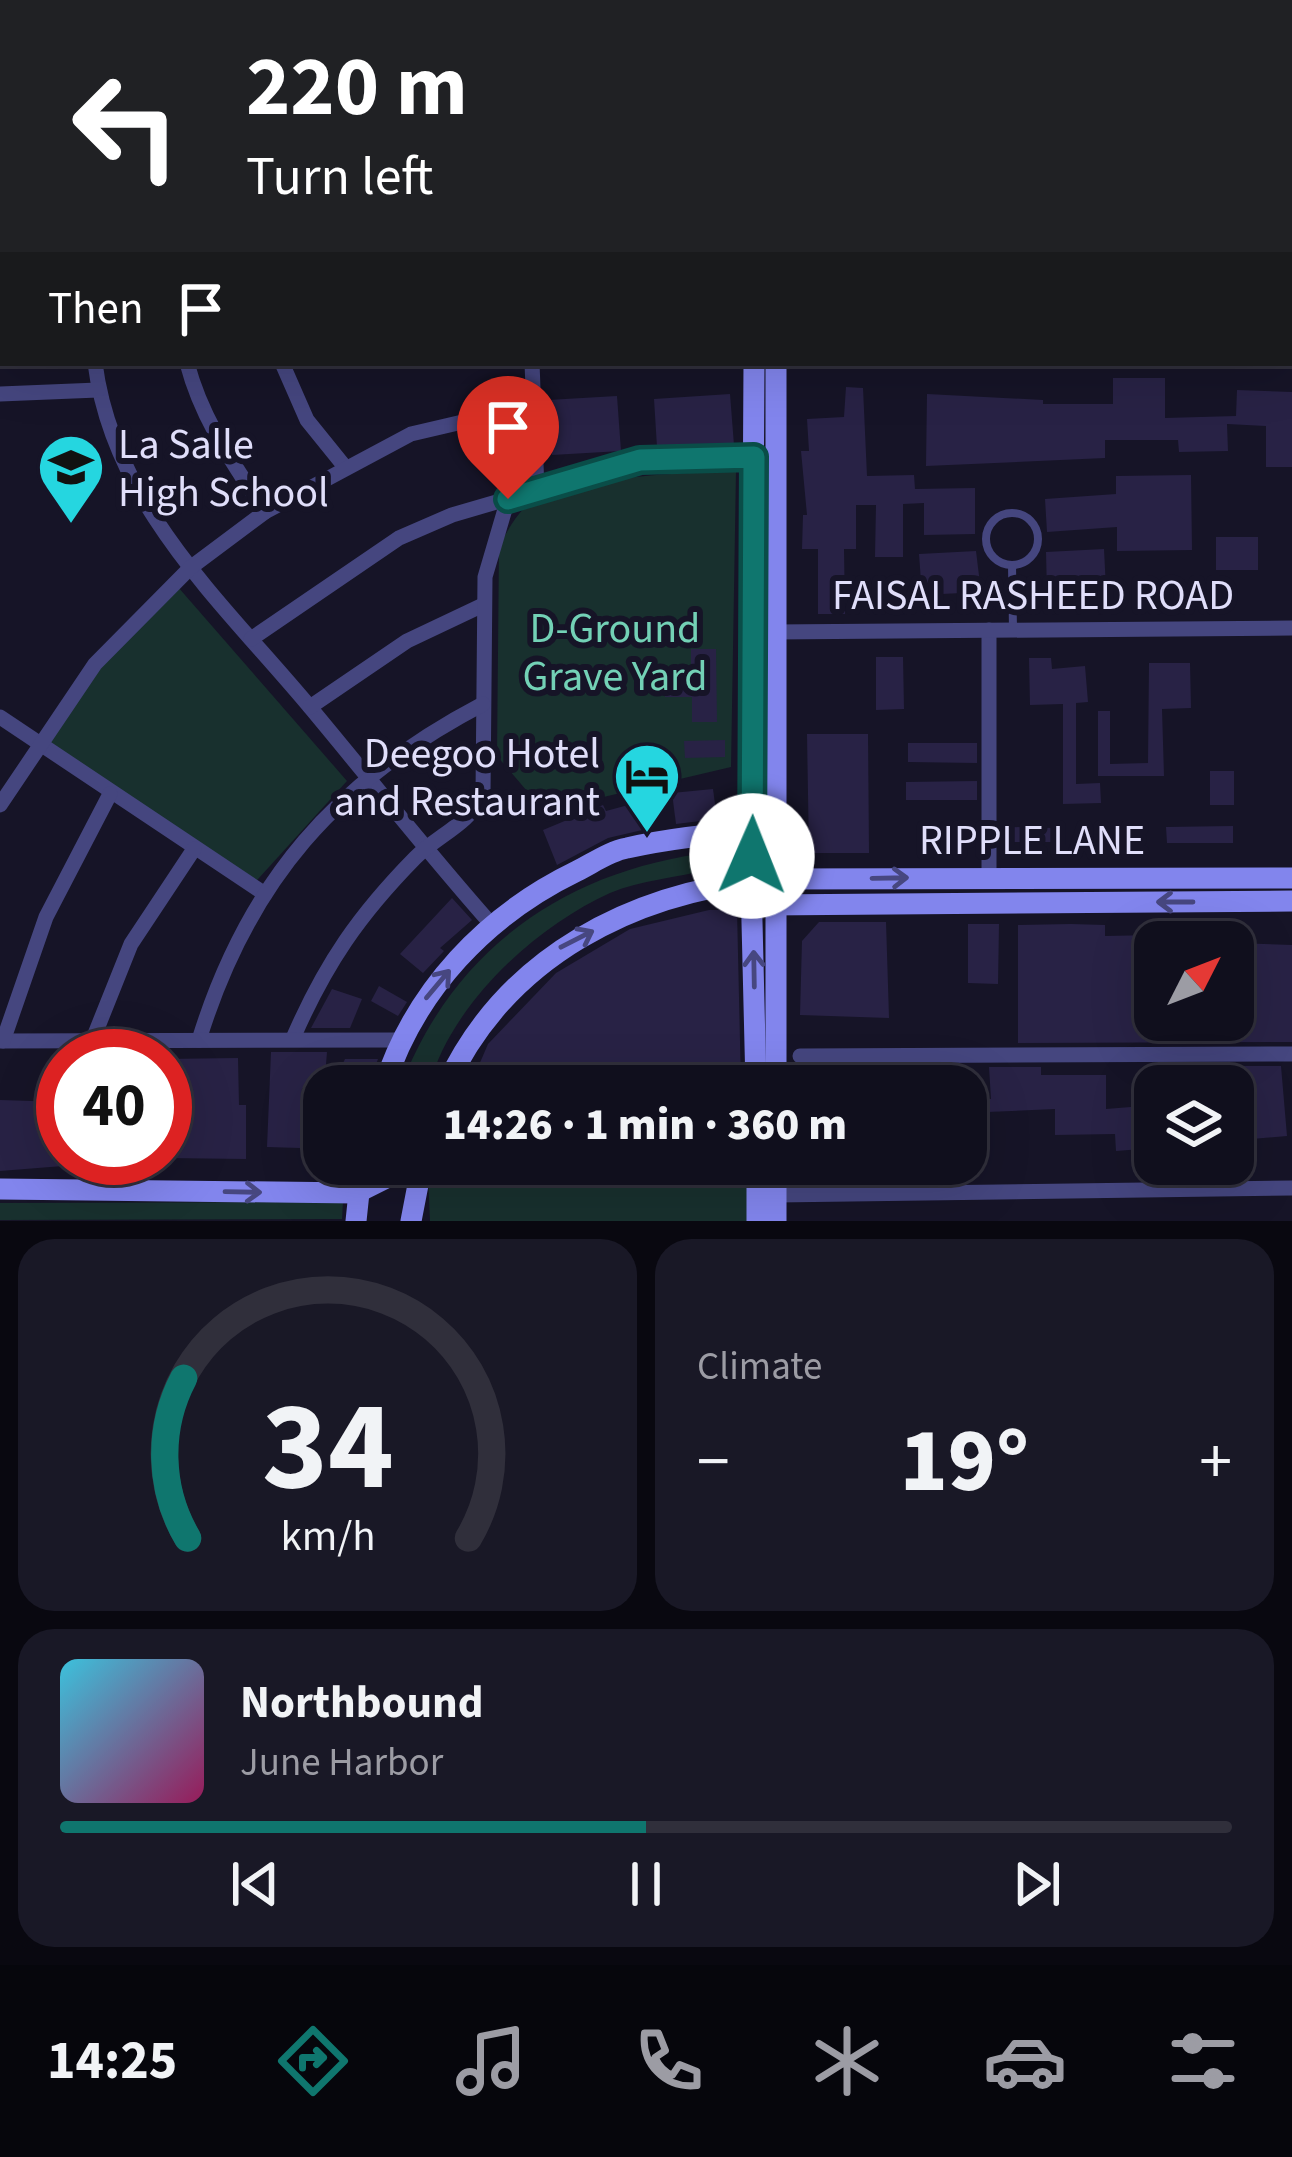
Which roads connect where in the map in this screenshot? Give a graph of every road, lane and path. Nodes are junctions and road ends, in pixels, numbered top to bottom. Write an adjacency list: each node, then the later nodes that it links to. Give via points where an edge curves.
1 (95, 366): 7 (street)
2 (188, 366): 14 (street, via 207,421)
3 (283, 366): 11 (street, via 307,420)
4 (532, 366): 9 (street)
5 (754, 366): 10 (street)
6 (776, 366): 10 (street)
7 (98, 390): 8 (street); 16 (street, via 126,472)
8 (0, 394)
9 (532, 406): 11 (street, via 411,434); 12 (street)
10 (765, 457): 12 (street, via 640,460); 21 (street); 30 (street)
11 (345, 467): 14 (street)
12 (537, 489): 13 (street)
13 (508, 499): 17 (street); 22 (street, via 399,538)
14 (265, 512): 16 (street)
15 (1012, 565): 15 (lane, via 994,558 986,539 993,520 1012,512 1030,520 1038,538 1031,557); 20 (lane)
16 (190, 568): 22 (street); 26 (street, via 95,664)
17 (483, 604): 23 (street); 24 (street, via 407,641)
18 (1292, 628): 20 (street, FAISAL RASHEED ROAD)
19 (989, 630): 20 (street, FAISAL RASHEED ROAD); 21 (street, FAISAL RASHEED ROAD); 33 (street)
20 (1013, 630)
21 (774, 632): 30 (street)
22 (251, 639): 24 (street)
23 (483, 704): 27 (street); 32 (street, via 483,795 473,814)
24 (310, 707): 27 (street)
25 (0, 717): 26 (street)
26 (38, 741): 28 (street); 29 (street)
27 (367, 778): 32 (street); 37 (street)
28 (110, 794): 31 (street); 47 (street, via 46,917)
29 (0, 806)
30 (755, 831): 35 (street); 36 (street); 40 (street, via 623,848 537,890)
31 (194, 849): 37 (street); 41 (street, via 131,944)
32 (424, 849): 40 (street); 42 (street, via 360,914)
33 (989, 877): 34 (street, RIPPLE LANE); 35 (street, RIPPLE LANE, one-way to 33)
34 (1292, 878)
35 (762, 880): 36 (street, RIPPLE LANE); 39 (street)
36 (697, 891): 51 (street, RIPPLE LANE, one-way to 36, via 503,996 557,949 637,908)
37 (266, 894): 45 (street, via 222,965)
38 (1292, 901): 39 (street, RIPPLE LANE, one-way to 39)
39 (765, 905): 52 (street, one-way to 39); 53 (street)
40 (491, 924): 46 (street, one-way to 40)
41 (97, 1029)
42 (294, 1036): 45 (street); 46 (street)
43 (36, 1040): 47 (street)
44 (192, 1040): 45 (street)
45 (199, 1040)
46 (399, 1040): 50 (street)
47 (1, 1041)
48 (1292, 1054): 49 (street)
49 (800, 1056)
50 (391, 1065)
51 (456, 1065)
52 (757, 1065)
53 (775, 1065)
54 (358, 1185): 61 (street)
55 (372, 1185): 61 (street)
56 (415, 1185): 64 (street)
57 (757, 1185): 65 (street)
58 (776, 1185): 62 (street)
59 (1292, 1188): 62 (street)
60 (0, 1189): 61 (street, one-way to 61)
61 (356, 1192): 63 (street)
62 (776, 1195): 66 (street)
63 (356, 1221)
64 (411, 1221)
65 (757, 1221)
66 (776, 1221)

